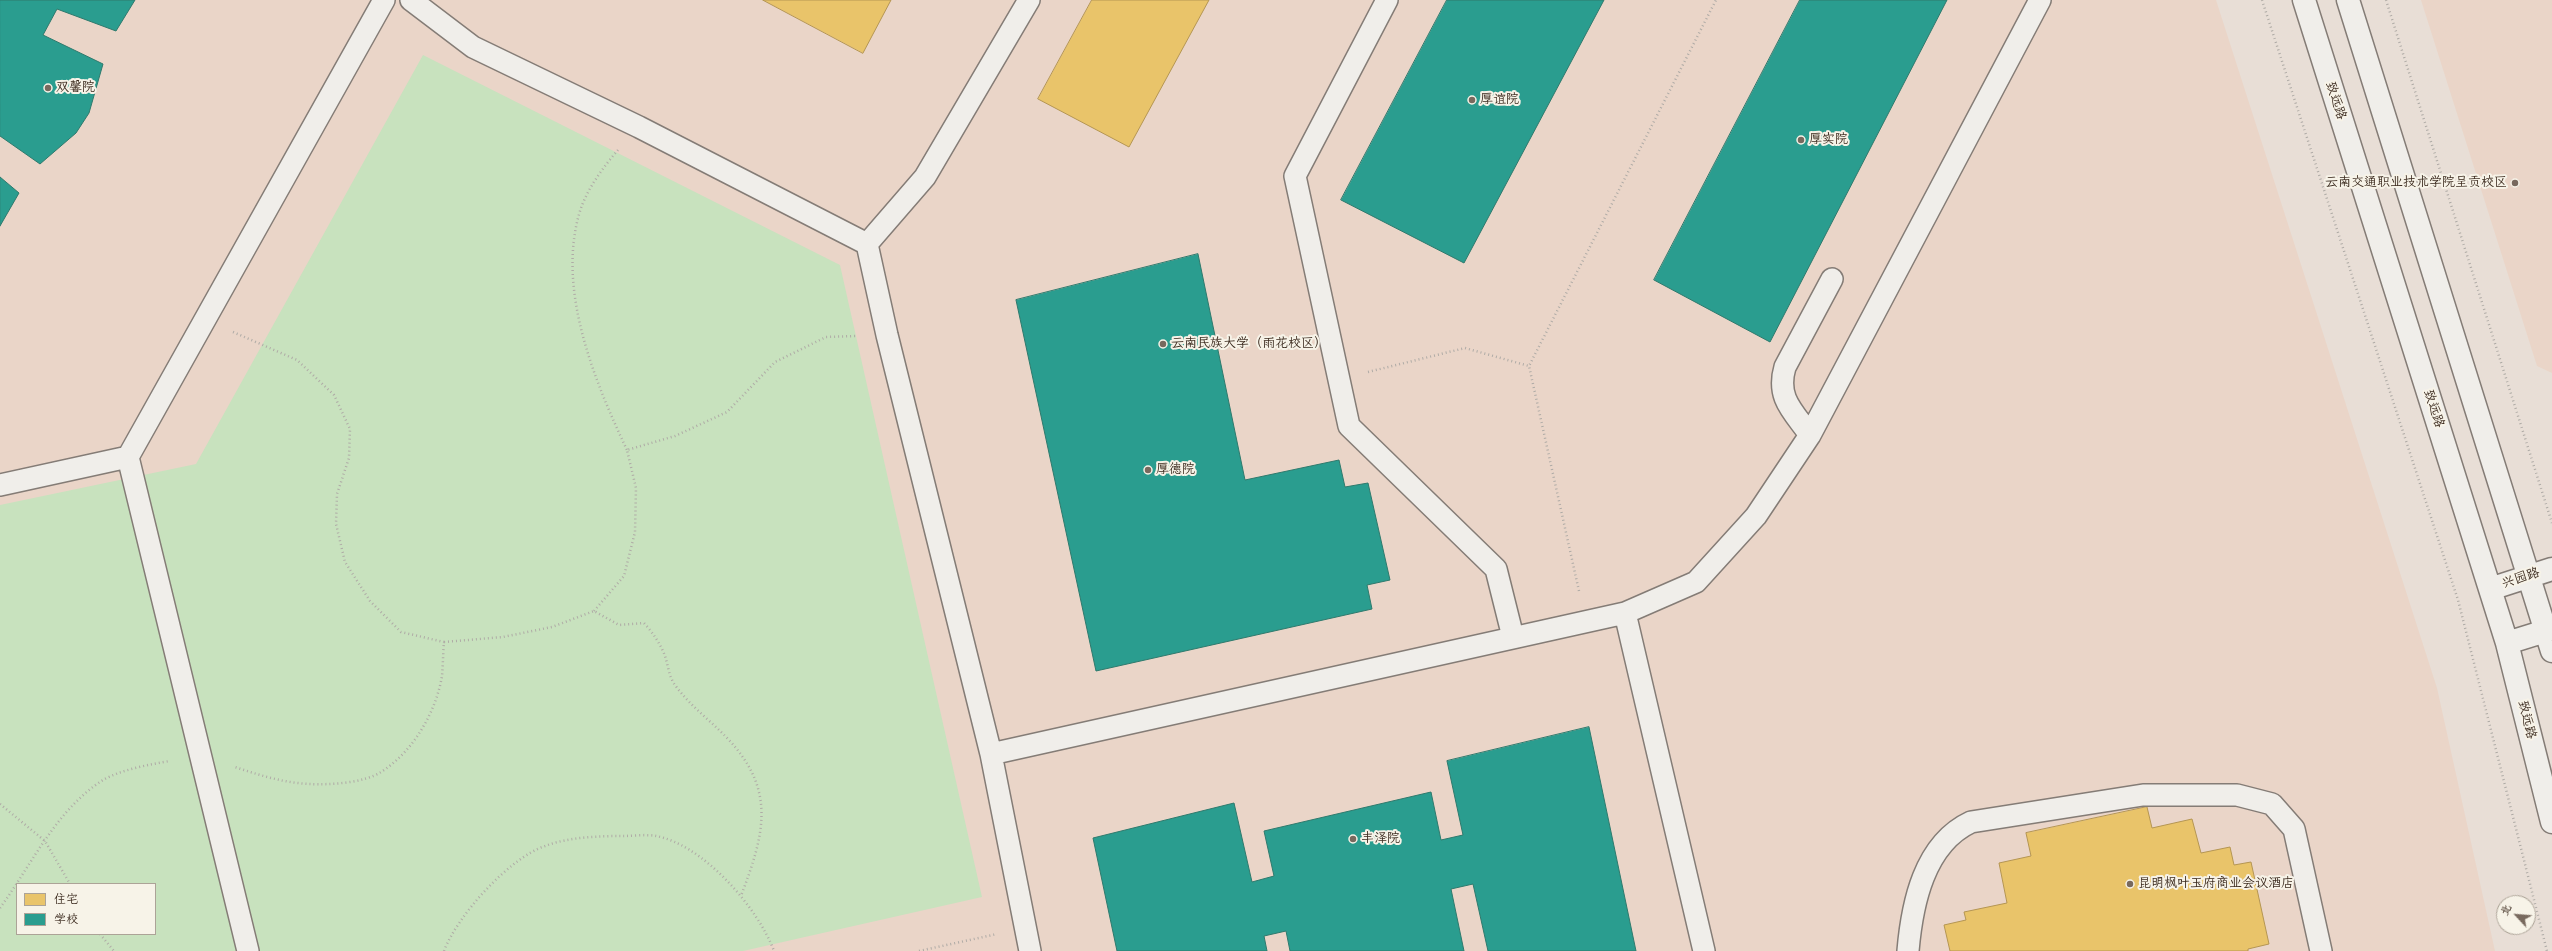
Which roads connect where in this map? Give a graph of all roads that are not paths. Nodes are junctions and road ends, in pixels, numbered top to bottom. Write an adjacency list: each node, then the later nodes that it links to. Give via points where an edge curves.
1 (384, 0): 11 (lane)
2 (411, 0): 8 (lane, via 473,47 639,127)
3 (1028, 0): 8 (lane, via 925,176)
4 (1387, 0): 18 (lane, via 1295,176 1348,426 1496,569)
5 (2040, 0): 10 (lane)
6 (2304, 0): 15 (main road, 致远路)
7 (2348, 0): 14 (main road)
8 (867, 244): 21 (lane, via 887,335)
9 (1832, 279): 10 (lane, via 1785,367 1780,382 1784,399)
10 (1810, 434): 16 (lane, via 1756,516 1696,582)
11 (128, 457): 12 (lane); 23 (lane)
12 (0, 485)
13 (2552, 569): 14 (main road, 兴园路)
14 (2530, 576): 15 (main road, 兴园路); 17 (main road)
15 (2490, 588): 19 (main road, 致远路)
16 (1626, 613): 18 (lane); 25 (lane)
17 (2550, 629): 19 (main road); 20 (main road)
18 (1513, 637): 21 (lane)
19 (2507, 643): 22 (main road, 致远路)
20 (2552, 651)
21 (991, 754): 24 (lane)
22 (2552, 822)
23 (248, 951)
24 (1030, 951)
25 (1704, 951)
26 (1908, 951): 27 (lane, via 1911,918 1921,882 1937,852 1956,829 1971,822 2143,795 2237,795 2272,804 2294,829)
27 (2321, 951)

